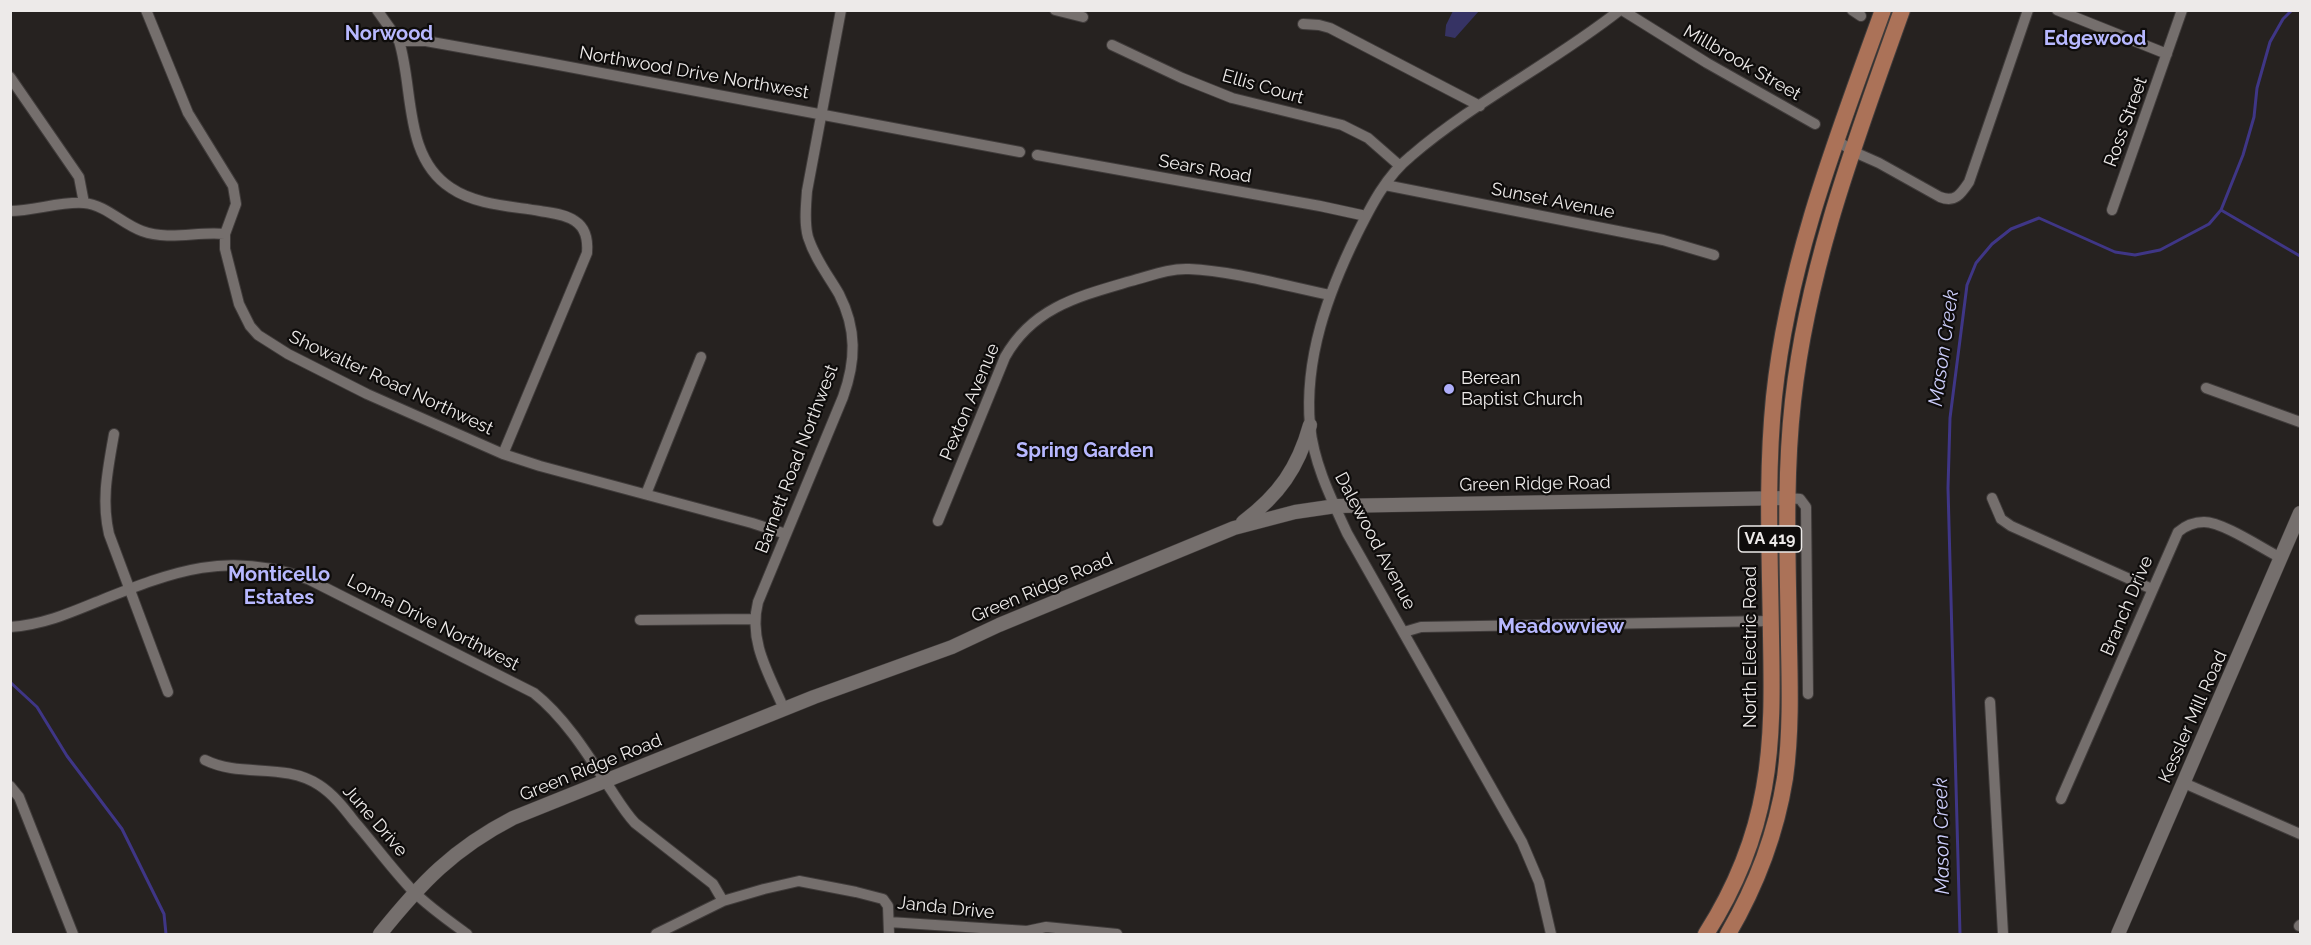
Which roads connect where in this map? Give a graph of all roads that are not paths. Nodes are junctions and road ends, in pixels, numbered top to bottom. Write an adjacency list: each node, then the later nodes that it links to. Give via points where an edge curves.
1 (146, 10): 30 (street, Showalter Road Northwest, via 188,113 233,186 236,204)
2 (376, 10): 13 (street)
3 (841, 10): 18 (street, Barnett Road Northwest)
4 (1055, 10): 11 (street)
5 (1621, 10): 17 (street, Dalewood Avenue); 19 (street, Millbrook Street)
6 (1883, 10): 20 (main road, VA 419)
7 (1902, 10): 21 (main road, VA 419)
8 (2028, 10): 21 (street, via 1969,182 1953,200)
9 (2057, 10): 15 (street)
10 (2182, 10): 15 (street, Ross Street)
11 (1083, 17)
12 (1303, 24): 17 (street, via 1330,28)
13 (399, 41): 18 (street, Northwood Drive Northwest, via 437,43); 38 (street, via 421,150 440,180 480,201 573,219 586,237 587,253)
14 (1112, 45): 24 (street, Ellis Court, via 1233,98 1342,125 1368,138)
15 (2167, 54): 27 (street, Ross Street)
16 (10, 77): 26 (street, via 79,177)
17 (1480, 106): 24 (street, Dalewood Avenue)
18 (821, 114): 22 (street, Northwood Drive Northwest); 47 (street, Barnett Road Northwest, via 807,191 807,228 814,253 846,310 853,339 853,365)
19 (1815, 124)
20 (1837, 140): 21 (street); 40 (main road, North Electric Road / VA 419, via 1805,237 1787,313 1774,398)
21 (1852, 151): 41 (main road, North Electric Road / VA 419, via 1823,241 1806,312 1793,402)
22 (1020, 152)
23 (1037, 155): 29 (street, Sears Road)
24 (1400, 166): 25 (street, Dalewood Avenue)
25 (1385, 185): 29 (street, Dalewood Avenue); 31 (street, Sunset Avenue, via 1663,240)
26 (84, 203): 28 (street); 30 (street, via 99,207 129,226 158,235)
27 (2112, 210)
28 (10, 211)
29 (1366, 216): 32 (street, Dalewood Avenue)
30 (225, 234): 38 (street, Showalter Road Northwest, via 227,260 239,304 250,326 266,341 368,394)
31 (1714, 255)
32 (1330, 295): 36 (street, Dalewood Avenue, via 1318,332 1310,383); 45 (street, Pexton Avenue, via 1188,268 1071,299 1053,309 1026,328 1005,357)
33 (701, 357): 39 (street)
34 (2206, 388): 35 (street)
35 (2301, 422)
36 (1310, 425): 43 (street, Dalewood Avenue, via 1321,474); 46 (street, via 1285,483)
37 (114, 434): 50 (street, via 105,481 105,518)
38 (503, 454): 39 (street, Showalter Road Northwest)
39 (646, 494): 47 (street, Showalter Road Northwest)
40 (1770, 498): 41 (street, Green Ridge Road); 43 (street, Green Ridge Road); 53 (main road, North Electric Road / VA 419)
41 (1788, 498): 54 (main road, North Electric Road / VA 419); 55 (street, via 1800,499 1806,507)
42 (1992, 498): 49 (street, via 2001,519 2011,526)
43 (1336, 506): 46 (street, Green Ridge Road); 57 (street, Dalewood Avenue)
44 (2301, 513): 48 (street, Kessler Mill Road)
45 (938, 521)
46 (1234, 528): 61 (street, Green Ridge Road, via 952,646)
47 (786, 534): 51 (street, Barnett Road Northwest)
48 (2281, 558): 49 (street, Branch Drive, via 2216,524 2198,522 2178,532); 64 (street, Kessler Mill Road)
49 (2152, 589): 66 (street, Branch Drive)
50 (129, 590): 56 (street, Lonna Drive Northwest, via 52,620); 58 (street); 63 (street, Lonna Drive Northwest, via 180,571 226,564 270,567 308,579 534,693 555,712)
51 (754, 619): 52 (street); 61 (street, Barnett Road Northwest, via 758,648)
52 (640, 620)
53 (1771, 621): 57 (street, via 1421,627); 79 (main road, North Electric Road / VA 419, via 1772,724 1764,790 1737,877)
54 (1789, 623): 55 (street); 80 (main road, North Electric Road / VA 419, via 1790,716 1785,779 1760,869)
55 (1808, 623): 59 (street)
56 (10, 627)
57 (1404, 632): 78 (street, Dalewood Avenue, via 1522,842 1539,882)
58 (168, 692)
59 (1808, 694)
60 (1990, 702): 81 (street)
61 (784, 709): 63 (street, Green Ridge Road)
62 (205, 759): 68 (street, June Drive, via 234,769 297,774 319,785 337,800)
63 (606, 781): 68 (street, Green Ridge Road, via 491,829 455,854); 69 (street, Lonna Drive Northwest, via 635,823 713,884)
64 (2184, 783): 67 (street); 82 (street, Kessler Mill Road)
65 (10, 786): 72 (street, via 26,813)
66 (2061, 799)
67 (2301, 834)
68 (414, 892): 73 (street, Green Ridge Road); 74 (street, June Drive)
69 (723, 901): 70 (street, Janda Drive, via 799,881 883,899 888,906); 75 (street, Janda Drive)
70 (889, 922): 71 (street, Janda Drive); 76 (street)
71 (1027, 933): 77 (street, Janda Drive, via 1046,927)
72 (73, 934)
73 (380, 934)
74 (467, 934)
75 (656, 934)
76 (889, 934)
77 (1116, 934)
78 (1551, 934)
79 (1706, 934)
80 (1728, 934)
81 (2002, 934)
82 (2118, 934)

